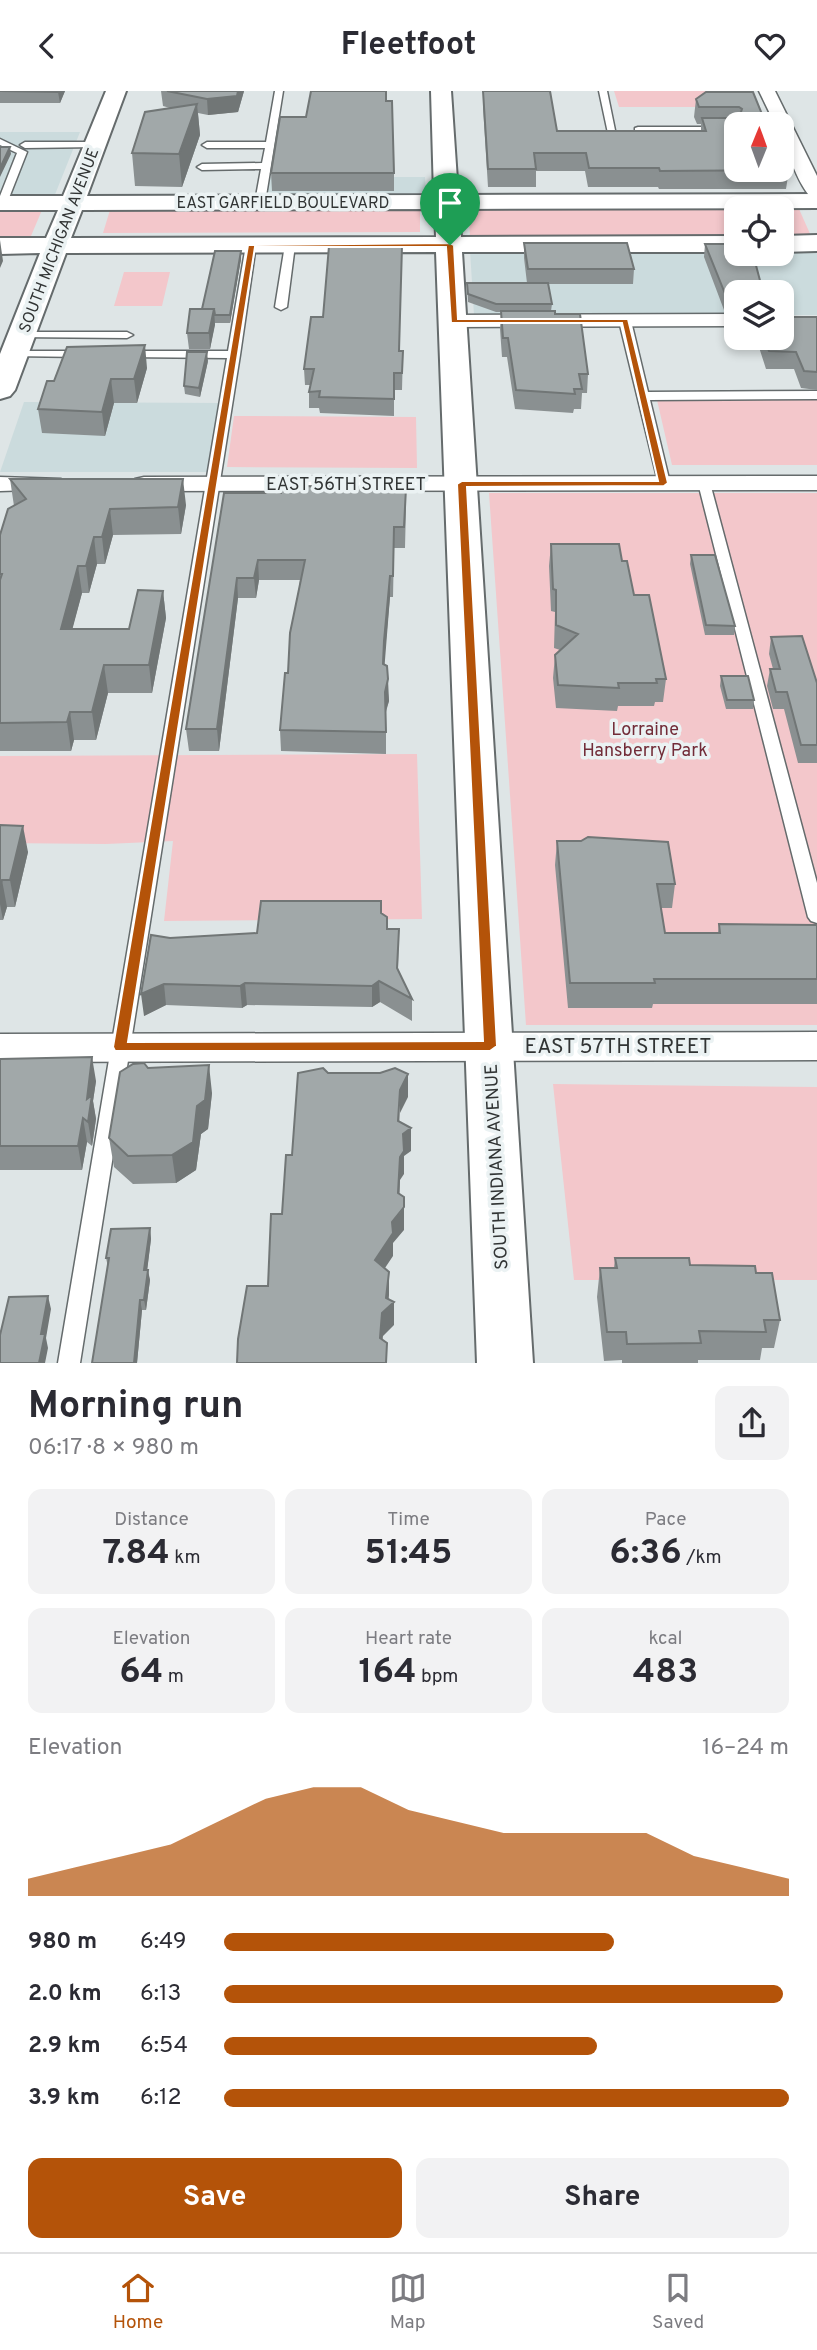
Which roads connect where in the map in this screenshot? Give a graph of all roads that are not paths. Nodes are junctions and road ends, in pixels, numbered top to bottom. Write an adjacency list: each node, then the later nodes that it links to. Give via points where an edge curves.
1 (116, 91): 12 (street, SOUTH MICHIGAN AVENUE)
2 (279, 91): 14 (lane)
3 (441, 91): 22 (street, SOUTH INDIANA AVENUE)
4 (603, 91): 10 (lane)
5 (767, 91): 6 (street)
6 (776, 112)
7 (638, 130): 8 (lane)
8 (724, 130)
9 (0, 137): 15 (lane, via 20,139)
10 (614, 138)
11 (0, 142): 15 (lane)
12 (95, 145): 15 (lane); 24 (street, SOUTH MICHIGAN AVENUE)
13 (207, 145): 14 (lane)
14 (270, 145): 17 (lane)
15 (24, 148): 23 (lane)
16 (794, 150): 19 (street)
17 (267, 166): 18 (lane); 21 (lane)
18 (202, 167)
19 (817, 195)
20 (817, 201): 22 (street, EAST GARFIELD BOULEVARD)
21 (260, 202): 22 (street, EAST GARFIELD BOULEVARD); 24 (street, EAST GARFIELD BOULEVARD)
22 (447, 202): 30 (street, SOUTH INDIANA AVENUE)
23 (1, 203): 24 (street, EAST GARFIELD BOULEVARD)
24 (74, 203): 32 (street, SOUTH MICHIGAN AVENUE)
25 (817, 243): 27 (street)
26 (724, 244): 30 (street)
27 (794, 244)
28 (251, 245): 29 (street); 32 (street); 41 (lane)
29 (290, 245): 30 (street); 33 (lane)
30 (450, 245): 35 (street, SOUTH INDIANA AVENUE)
31 (0, 246): 32 (street)
32 (56, 246): 38 (street, SOUTH MICHIGAN AVENUE)
33 (281, 307)
34 (724, 320): 36 (street)
35 (454, 321): 36 (street); 52 (street, SOUTH INDIANA AVENUE)
36 (625, 321): 44 (lane)
37 (127, 335): 38 (lane)
38 (12, 352): 39 (lane); 42 (street, SOUTH MICHIGAN AVENUE)
39 (99, 354)
40 (113, 354): 41 (lane)
41 (234, 355): 51 (lane)
42 (0, 390)
43 (817, 395): 44 (lane)
44 (643, 396): 45 (lane)
45 (664, 483): 46 (street, EAST 56TH STREET); 52 (street, EAST 56TH STREET)
46 (704, 483): 47 (street, EAST 56TH STREET); 53 (lane)
47 (817, 483)
48 (0, 484): 49 (street)
49 (81, 484)
50 (121, 484): 51 (street, EAST 56TH STREET)
51 (212, 484): 52 (street, EAST 56TH STREET); 56 (lane)
52 (462, 484): 55 (street, SOUTH INDIANA AVENUE)
53 (817, 917)
54 (817, 1045): 55 (street, EAST 57TH STREET)
55 (490, 1046): 56 (street, EAST 57TH STREET); 59 (street, SOUTH INDIANA AVENUE)
56 (120, 1047): 57 (street, EAST 57TH STREET); 58 (lane)
57 (0, 1048)
58 (69, 1363)
59 (505, 1363)

